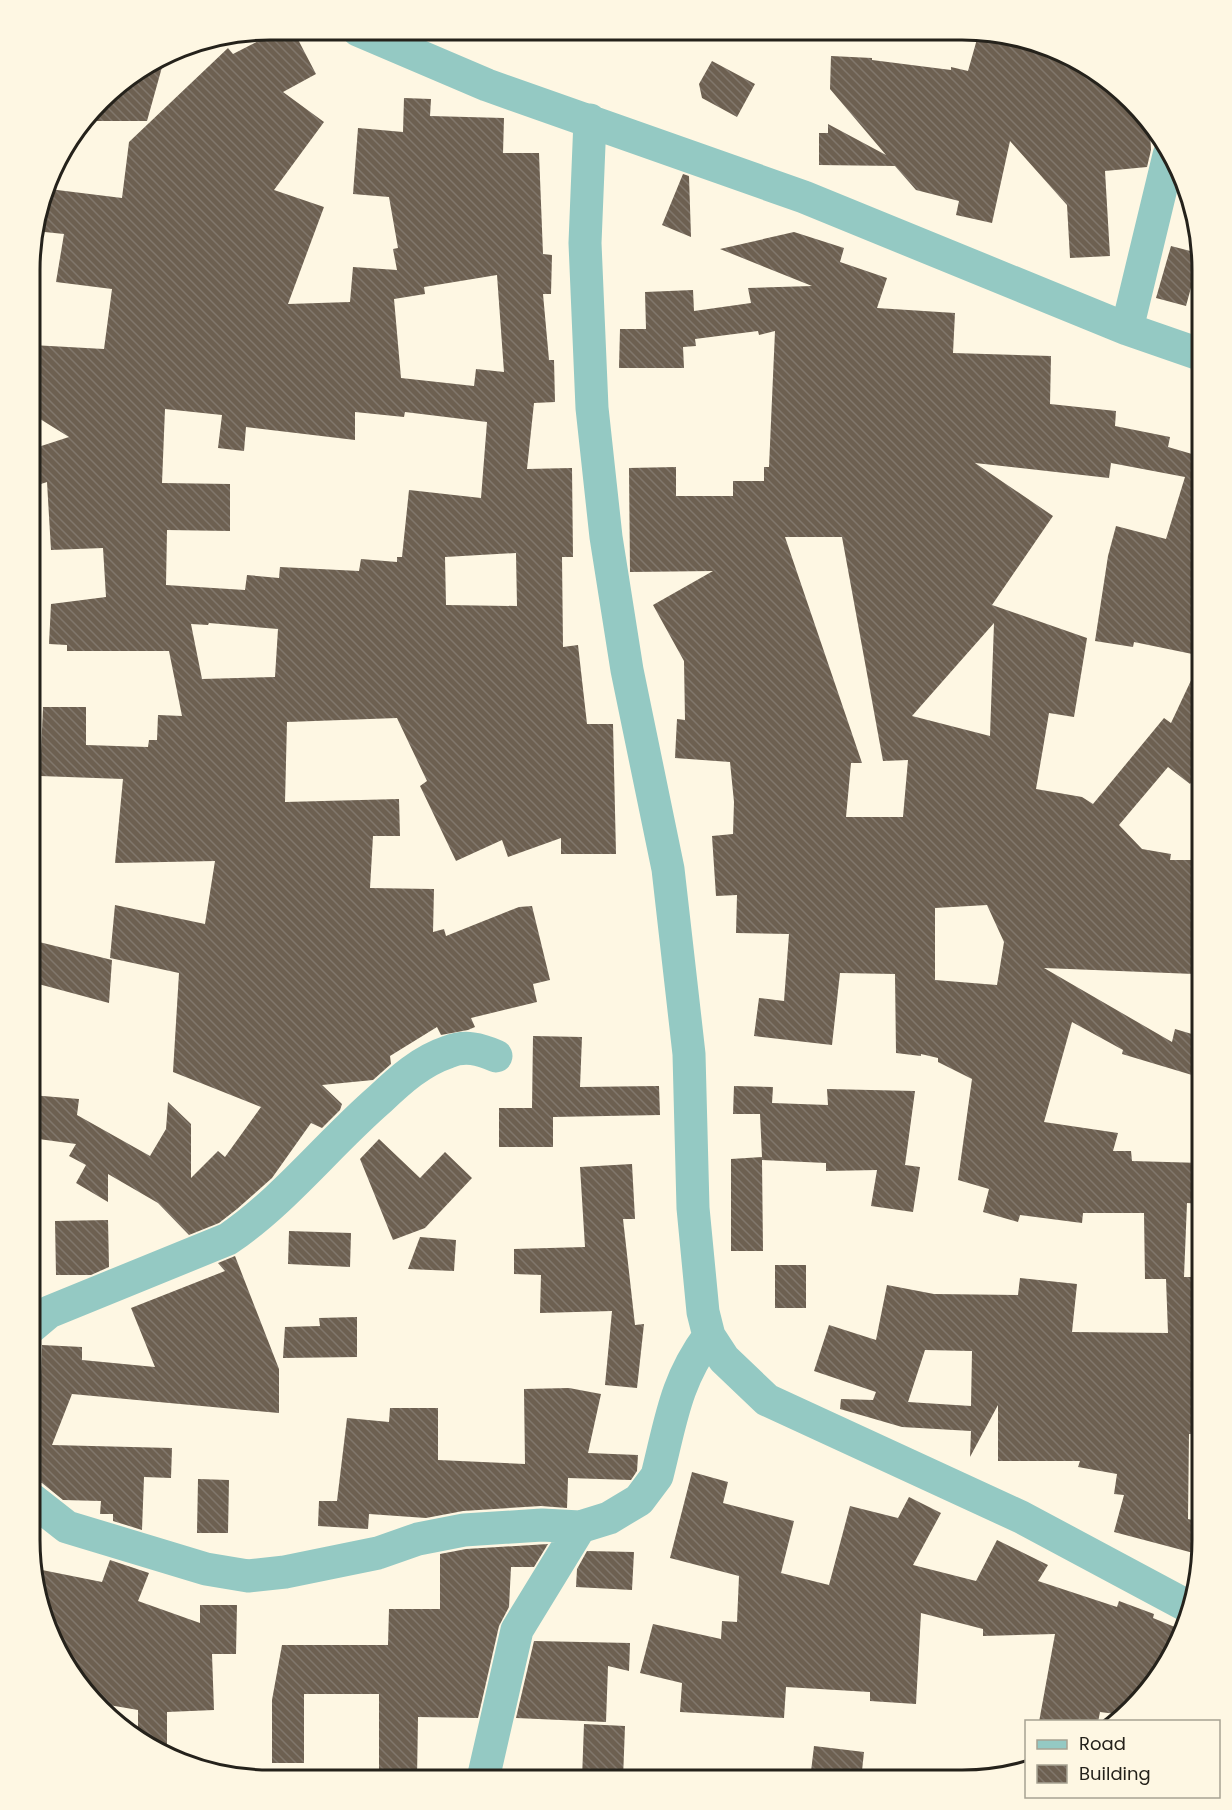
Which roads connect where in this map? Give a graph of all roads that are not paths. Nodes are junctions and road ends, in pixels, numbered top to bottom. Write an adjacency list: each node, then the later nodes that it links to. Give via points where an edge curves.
1 (381, 40): 2 (street, via 487,85)
2 (590, 120): 4 (street, via 804,197); 8 (street, via 585,243 592,408 625,659 668,869 689,1054 693,1208)
3 (1167, 167): 4 (street)
4 (1127, 329): 5 (street)
5 (1192, 352)
6 (496, 1056): 7 (street, via 464,1048 448,1051 423,1064 366,1111 250,1224 228,1239 49,1312)
7 (40, 1320)
8 (709, 1336): 10 (street, via 678,1387 657,1476 650,1488 639,1500 609,1518); 11 (street, via 724,1359 767,1400 1021,1517)
9 (40, 1506): 10 (street, via 67,1527 206,1569 248,1576 378,1553 418,1539 464,1530)
10 (580, 1527): 12 (street, via 517,1630)
11 (1182, 1603)
12 (485, 1770)

